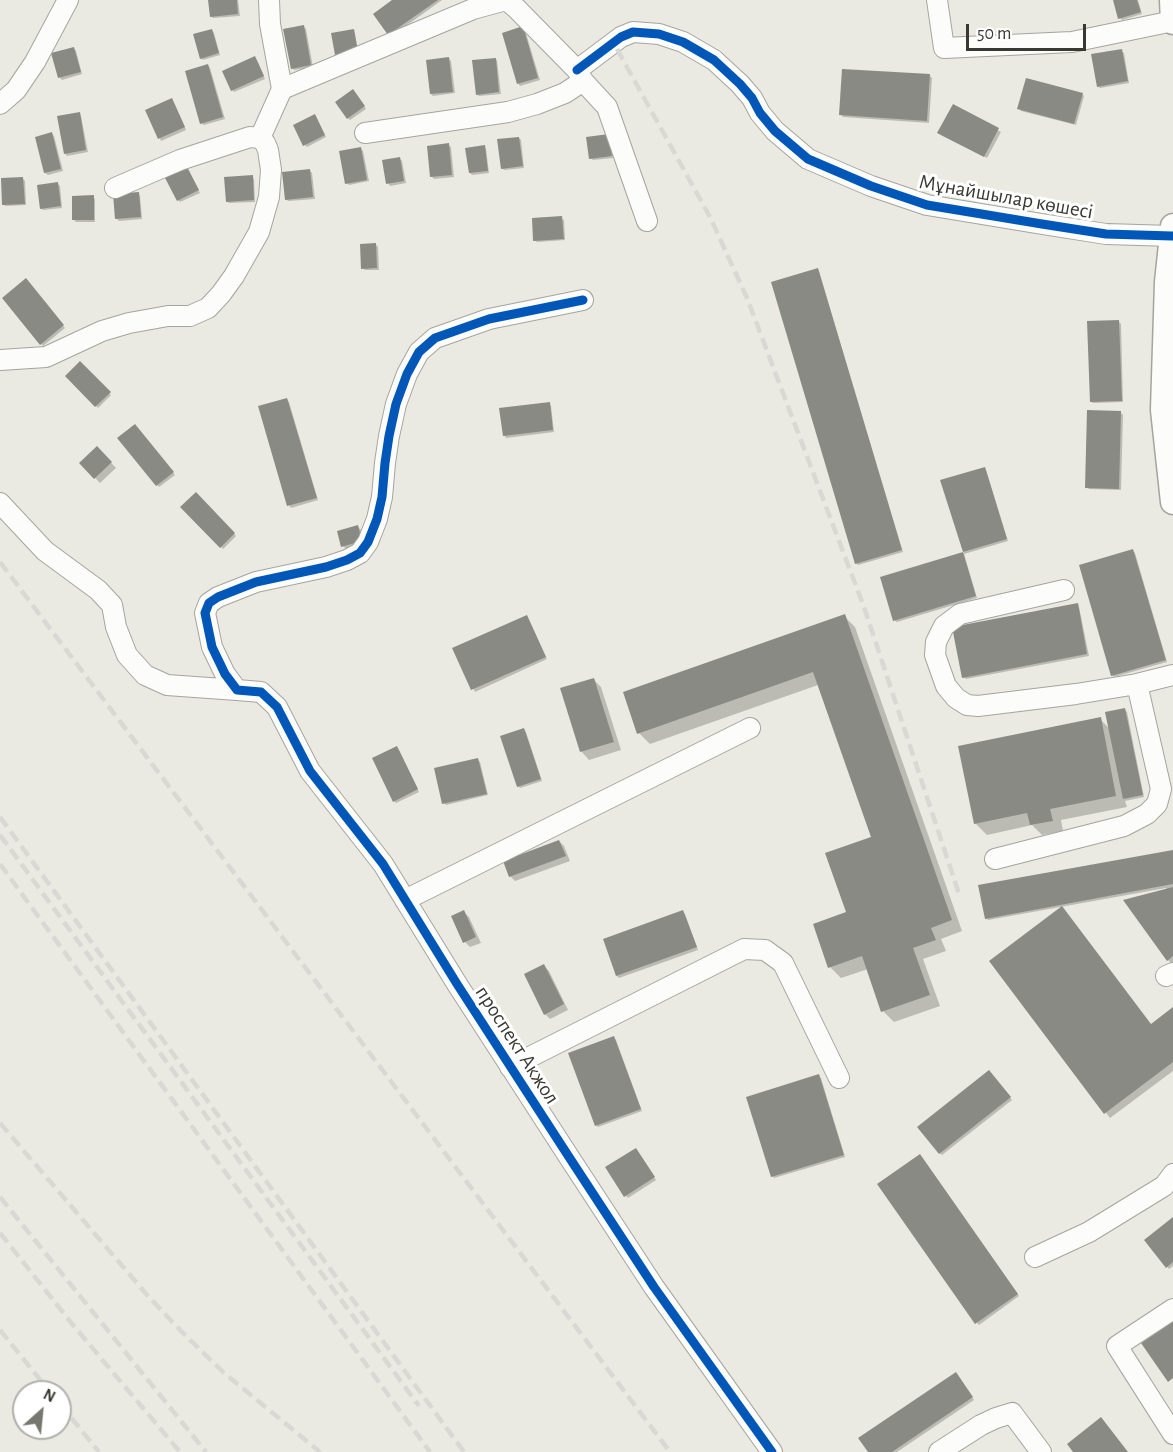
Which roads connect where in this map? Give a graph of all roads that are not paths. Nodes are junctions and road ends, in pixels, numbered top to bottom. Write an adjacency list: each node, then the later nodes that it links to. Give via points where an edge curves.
1 (68, 0): 9 (street, via 35,62 16,90)
2 (269, 0): 8 (street)
3 (506, 0): 7 (street); 8 (street, via 472,9)
4 (937, 0): 6 (street, via 944,48 1072,42)
5 (1172, 0): 6 (main road)
6 (1173, 21)
7 (580, 76): 10 (street, Мұнайшылар көшесі, via 565,93 508,112); 13 (street, via 608,107); 15 (street, Мұнайшылар көшесі, via 621,37 633,32 659,34 683,42 714,60 740,84 775,131 808,159 871,186 927,205 1106,234)
8 (282, 89): 11 (street)
9 (0, 104)
10 (365, 133)
11 (260, 138): 12 (street, via 250,136 180,160); 17 (street, via 266,143 271,170 260,232 234,276 208,308 190,316 168,316 102,331 46,357)
12 (115, 188)
13 (647, 220)
14 (1173, 226): 15 (main road)
15 (1172, 236): 18 (main road, via 1167,282)
16 (583, 300): 23 (street, via 489,319 435,338 419,352 396,404 377,519 360,553 326,567 256,582 209,603 205,613 212,647)
17 (0, 360)
18 (1168, 409): 19 (main road)
19 (1173, 502)
20 (0, 503): 23 (street, проспект Акжол, via 45,551 112,605 127,655 145,675 167,685)
21 (1064, 590): 24 (street, via 960,615 944,626 935,655 946,686 967,705 978,706)
22 (1173, 675): 24 (street)
23 (231, 682): 27 (street, проспект Акжол, via 261,692 277,707 310,771 371,847)
24 (1137, 684): 26 (street, via 1161,789 1157,804 1124,826)
25 (750, 728): 27 (street)
26 (995, 859)
27 (405, 900): 28 (street, проспект Акжол)
28 (510, 1067): 29 (street, via 744,949 765,950 783,963); 34 (street, проспект Акжол, via 654,1287)
29 (839, 1078)
30 (1173, 1174): 31 (street, via 1164,1186 1089,1232)
31 (1035, 1257)
32 (1173, 1310): 33 (street, via 1117,1346)
33 (1173, 1434)
34 (772, 1452)
35 (939, 1452): 36 (street, via 981,1425 1012,1413)
36 (1041, 1452)

